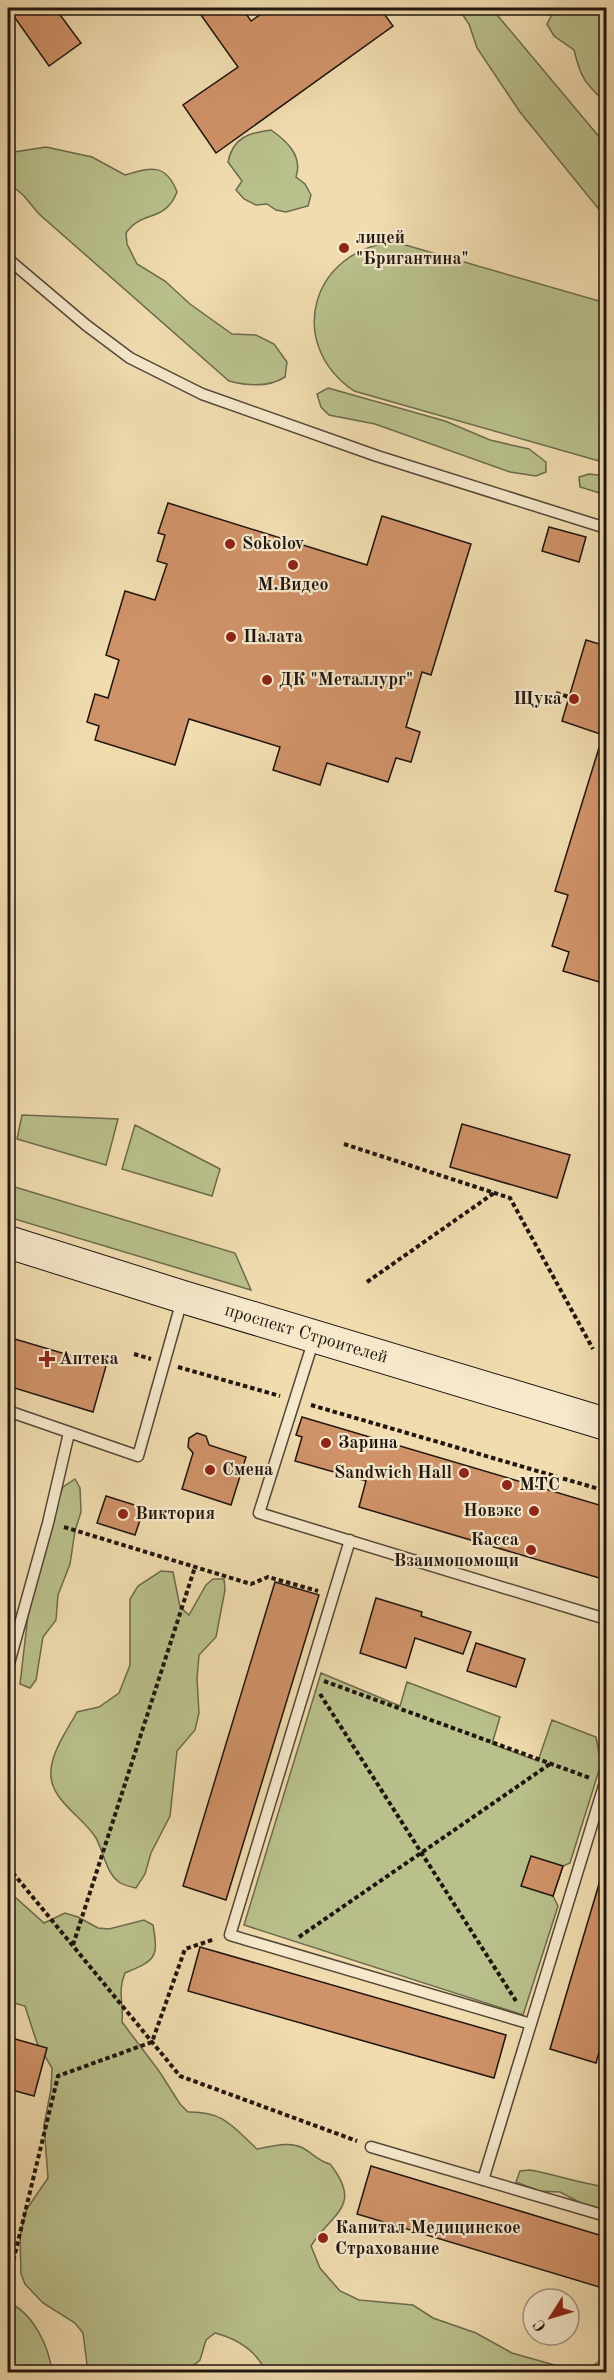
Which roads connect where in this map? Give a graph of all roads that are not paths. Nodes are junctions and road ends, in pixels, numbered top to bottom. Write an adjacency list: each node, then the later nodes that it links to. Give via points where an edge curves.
1 (8, 260): 2 (lane, via 130,358 202,394 377,456)
2 (606, 528)
3 (8, 1242): 4 (street, проспект Строителей)
4 (183, 1297): 5 (street, проспект Строителей); 8 (lane, via 138,1456)
5 (315, 1336): 7 (street, проспект Строителей); 9 (lane, via 259,1513)
6 (8, 1411): 8 (lane)
7 (606, 1424)
8 (69, 1433): 11 (lane)
9 (350, 1540): 10 (lane); 13 (lane, via 230,1935)
10 (606, 1619)
11 (8, 1667)
12 (606, 1782): 13 (lane)
13 (531, 2024): 15 (lane)
14 (371, 2147): 15 (lane)
15 (483, 2180): 16 (lane)
16 (606, 2216)

